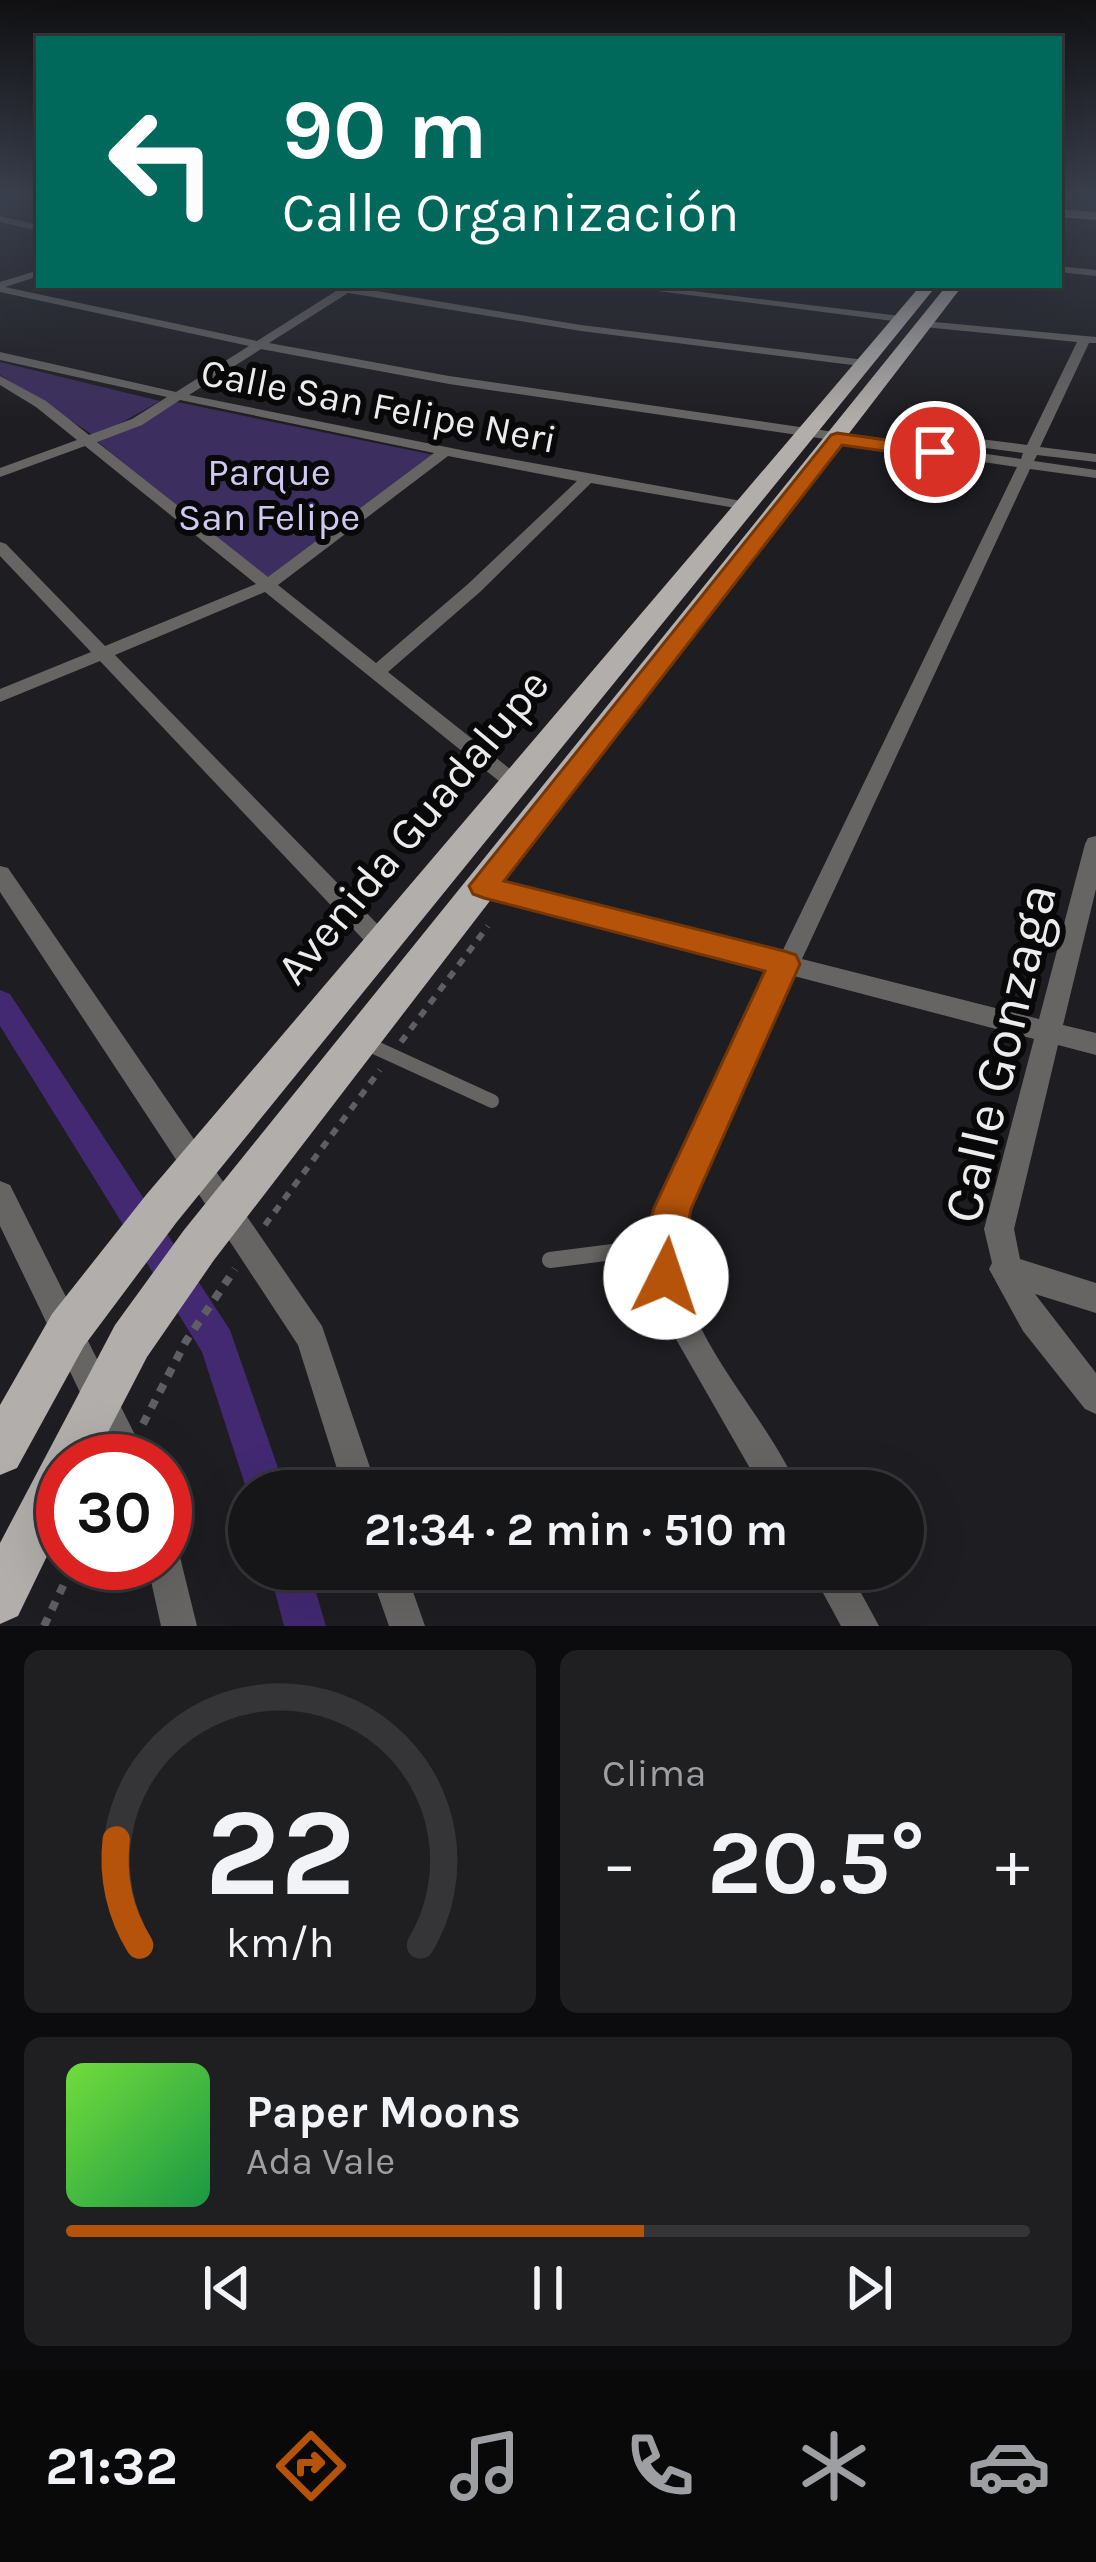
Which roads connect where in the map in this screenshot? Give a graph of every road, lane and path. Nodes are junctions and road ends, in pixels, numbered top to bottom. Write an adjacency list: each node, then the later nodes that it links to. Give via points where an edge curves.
1 (36, 274): 2 (street)
2 (16, 280): 3 (street); 4 (street)
3 (0, 283): 15 (street)
4 (36, 284)
5 (54, 288): 13 (street)
6 (348, 288): 13 (street)
7 (356, 288): 17 (street, via 581,328)
8 (640, 288): 11 (street)
9 (927, 288): 11 (main road, Avenida Guadalupe)
10 (954, 288): 12 (main road, Avenida Guadalupe)
11 (901, 319): 17 (main road, Avenida Guadalupe)
12 (924, 325): 14 (street); 20 (main road, Avenida Guadalupe)
13 (275, 334): 15 (street); 20 (street)
14 (1090, 340): 23 (street)
15 (259, 345): 19 (street); 20 (street, via 493,387)
16 (0, 356): 19 (street, Calle San Felipe Neri)
17 (865, 364): 20 (main road, Avenida Guadalupe)
18 (0, 380): 21 (street)
19 (176, 399): 21 (street); 22 (street, Calle San Felipe Neri)
20 (827, 430): 23 (street); 28 (main road, Avenida Guadalupe); 37 (main road, Avenida Guadalupe)
21 (90, 443): 25 (street); 30 (street)
22 (443, 453): 27 (street, Calle San Felipe Neri); 30 (street)
23 (1027, 457): 24 (street); 26 (street); 40 (street)
24 (1096, 458)
25 (0, 473)
26 (1096, 474)
27 (588, 478): 28 (street, Calle San Felipe Neri); 32 (street)
28 (748, 506): 34 (main road, Avenida Guadalupe)
29 (0, 547): 31 (street)
30 (268, 585): 31 (street); 32 (street)
31 (103, 653): 33 (street); 39 (street)
32 (377, 672): 34 (street)
33 (0, 696)
34 (517, 785): 39 (main road, Avenida Guadalupe)
35 (1096, 844): 41 (street, Calle Gonzaga)
36 (0, 874): 47 (street)
37 (484, 886): 40 (street); 42 (main road, Avenida Guadalupe)
38 (490, 923): 44 (path)
39 (384, 946): 47 (main road, Avenida Guadalupe)
40 (784, 964): 41 (street); 50 (street, via 672,1208)
41 (1048, 1031): 43 (street); 53 (street, Calle Gonzaga, via 999,1229)
42 (361, 1041): 46 (lane); 49 (main road, Avenida Guadalupe)
43 (1096, 1044)
44 (395, 1050)
45 (381, 1068): 49 (path)
46 (492, 1101)
47 (197, 1167): 49 (street); 55 (main road, Avenida Guadalupe)
48 (0, 1195): 55 (street)
49 (230, 1227): 56 (main road, Avenida Guadalupe, via 130,1341); 62 (street, via 311,1337)
50 (663, 1245): 52 (lane); 63 (street, via 684,1321)
51 (242, 1259): 60 (path, via 186,1341)
52 (550, 1260)
53 (1004, 1269): 54 (street); 57 (street, Calle Gonzaga, via 1026,1313)
54 (1096, 1298)
55 (81, 1312): 56 (street); 61 (main road, Avenida Guadalupe)
56 (100, 1394): 58 (main road, Avenida Guadalupe); 59 (street)
57 (1096, 1398)
58 (80, 1434)
59 (122, 1434)
60 (140, 1434)
61 (0, 1451)
62 (354, 1470)
63 (770, 1470)
64 (36, 1525): 69 (main road)
65 (61, 1590): 70 (path)
66 (171, 1590): 71 (street)
67 (394, 1590): 72 (street)
68 (840, 1590): 73 (street)
69 (0, 1598)
70 (44, 1626)
71 (179, 1626)
72 (407, 1626)
73 (861, 1626)

